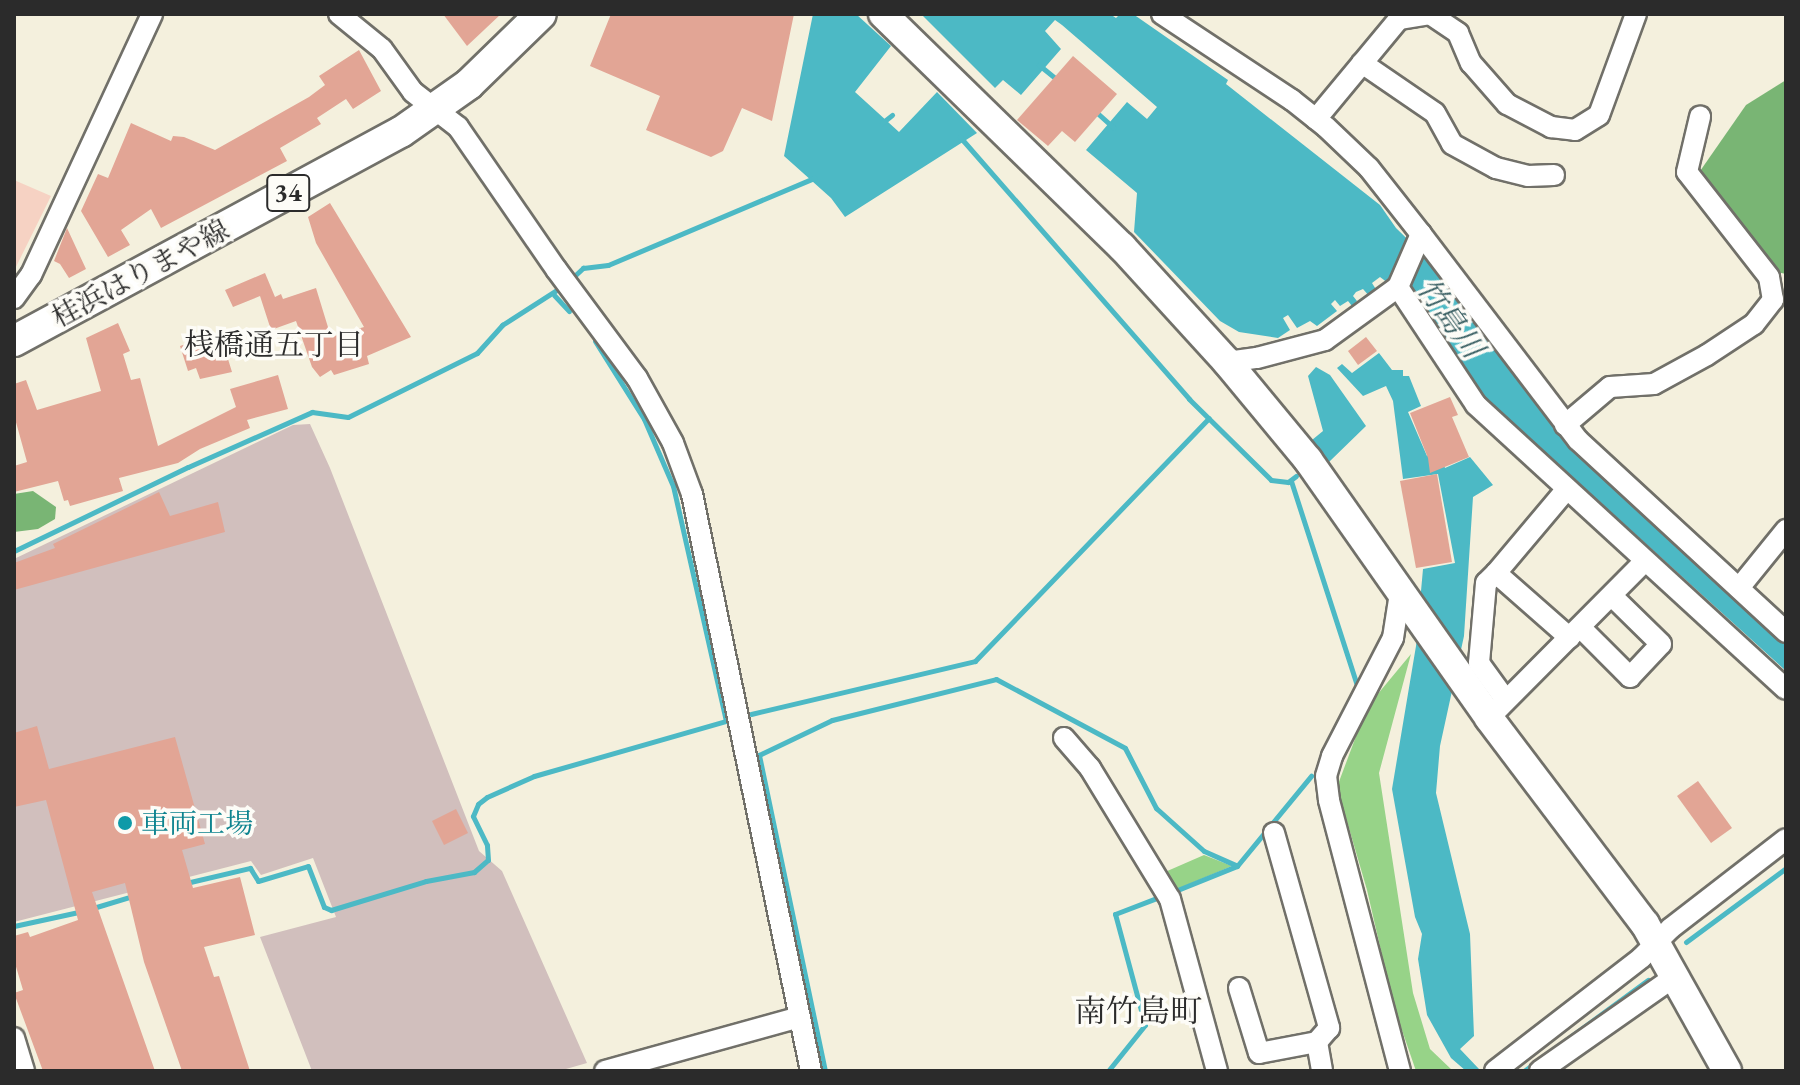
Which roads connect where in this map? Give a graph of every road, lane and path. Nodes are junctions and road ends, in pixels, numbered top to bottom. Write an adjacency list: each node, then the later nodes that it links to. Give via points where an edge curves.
1 (152, 14): 15 (street, via 31,275)
2 (339, 14): 9 (street, via 382,49 413,92)
3 (541, 14): 9 (main road, 桂浜はりまや線 / 34, via 502,55)
4 (883, 14): 17 (street, via 1122,247)
5 (1162, 14): 11 (street)
6 (1430, 14): 7 (street, via 1458,33 1471,63 1507,104 1551,127 1575,130 1599,115); 8 (street, via 1399,19)
7 (1636, 14)
8 (1362, 63): 11 (street); 12 (street, via 1435,113 1452,144 1496,168 1528,176)
9 (435, 109): 16 (main road, 桂浜はりまや線 / 34, via 401,132); 36 (street, via 458,127 637,378 673,443 692,494)
10 (1700, 117): 18 (street, via 1687,172 1769,277 1773,300 1754,324 1707,355 1654,384 1610,387)
11 (1316, 119): 13 (street, via 1369,168)
12 (1554, 175)
13 (1419, 236): 14 (street); 18 (street)
14 (1399, 284): 17 (street, via 1325,340); 19 (street, via 1469,397)
15 (14, 298)
16 (20, 326)
17 (1227, 362): 24 (street, via 1308,460)
18 (1565, 425): 23 (street)
19 (1566, 490): 21 (street); 22 (street)
20 (1786, 530): 23 (street)
21 (1645, 561): 25 (street); 28 (street)
22 (1496, 573): 27 (street); 29 (street, via 1486,583 1479,663)
23 (1739, 588): 26 (street)
24 (1404, 592): 29 (street, via 1467,687); 45 (street, via 1393,638 1326,776)
25 (1613, 597): 27 (street); 27 (street, via 1661,644 1630,677)
26 (1786, 632)
27 (1576, 633): 29 (street)
28 (1786, 689)
29 (1497, 708): 33 (street)
30 (1064, 738): 43 (street, via 1090,768 1170,899)
31 (1274, 833): 38 (street, via 1329,1028)
32 (1786, 839): 33 (street)
33 (1655, 943): 34 (street); 39 (street)
34 (1674, 977): 46 (street); 47 (street)
35 (1239, 988): 38 (street, via 1259,1053)
36 (800, 1017): 41 (street); 42 (street)
37 (14, 1038): 40 (street)
38 (1317, 1042): 44 (street)
39 (1496, 1070)
40 (24, 1071)
41 (605, 1071)
42 (811, 1071)
43 (1217, 1071)
44 (1322, 1071)
45 (1400, 1071)
46 (1540, 1071)
47 (1727, 1071)

